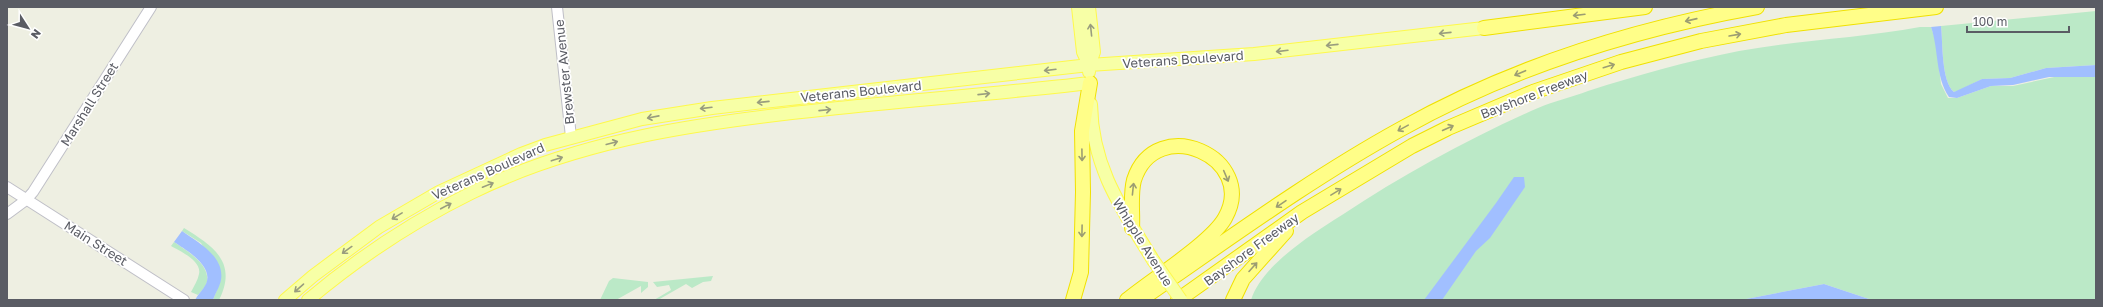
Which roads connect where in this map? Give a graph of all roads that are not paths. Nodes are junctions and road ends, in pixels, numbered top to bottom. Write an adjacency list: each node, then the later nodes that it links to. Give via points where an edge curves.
1 (151, 7): 17 (street, Marshall Street)
2 (557, 7): 15 (street, Brewster Avenue)
3 (1078, 7): 9 (main road, Whipple Avenue, via 1083,52)
4 (1089, 7): 9 (main road, Whipple Avenue, one-way to 4, via 1094,52)
5 (1645, 7): 8 (highway, one-way to 8)
6 (1757, 7): 30 (highway, Bayshore Freeway, one-way to 30, via 1654,28 1571,53 1439,109 1327,173)
7 (1936, 7): 18 (highway, Bayshore Freeway, one-way to 7, via 1412,146 1448,128 1580,75 1662,50 1786,25)
8 (1484, 28): 9 (main road, Veterans Boulevard, one-way to 9, via 1254,54)
9 (1089, 65): 10 (main road, Veterans Boulevard, one-way to 10); 11 (main road, Whipple Avenue)
10 (959, 81): 12 (main road, Veterans Boulevard); 13 (main road)
11 (1090, 83): 13 (main road, Veterans Boulevard, one-way to 11); 21 (main road, Whipple Avenue, via 1095,148 1111,189); 28 (highway, one-way to 28, via 1082,131 1081,272)
12 (832, 95): 14 (main road, via 785,108); 15 (main road, Veterans Boulevard, one-way to 15, via 670,113)
13 (939, 98): 14 (main road, Veterans Boulevard, one-way to 13)
14 (779, 115): 22 (main road, Veterans Boulevard, one-way to 14, via 472,192 574,153 660,131)
15 (571, 137): 20 (main road, Veterans Boulevard, one-way to 20, via 520,154 465,179)
16 (7, 187): 17 (street, Main Street)
17 (26, 200): 19 (street); 25 (street, Main Street)
18 (1302, 212): 24 (highway, Bayshore Freeway); 32 (highway, one-way to 18, via 1248,274)
19 (7, 214)
20 (378, 226): 22 (main road); 23 (main road); 26 (main road, Veterans Boulevard, one-way to 26)
21 (1132, 228): 29 (highway, one-way to 29, via 1134,181 1141,166 1153,154 1175,146 1192,147 1213,157 1223,168 1229,182 1230,196 1228,211 1220,224 1200,243); 31 (main road, Whipple Avenue, bridge)
22 (403, 231): 23 (main road, Veterans Boulevard)
23 (371, 251): 27 (main road, Veterans Boulevard)
24 (1190, 295): 31 (highway, Bayshore Freeway)
25 (184, 300)
26 (285, 300)
27 (308, 300)
28 (1073, 300)
29 (1127, 300)
30 (1140, 300)
31 (1179, 300)
32 (1233, 300)

